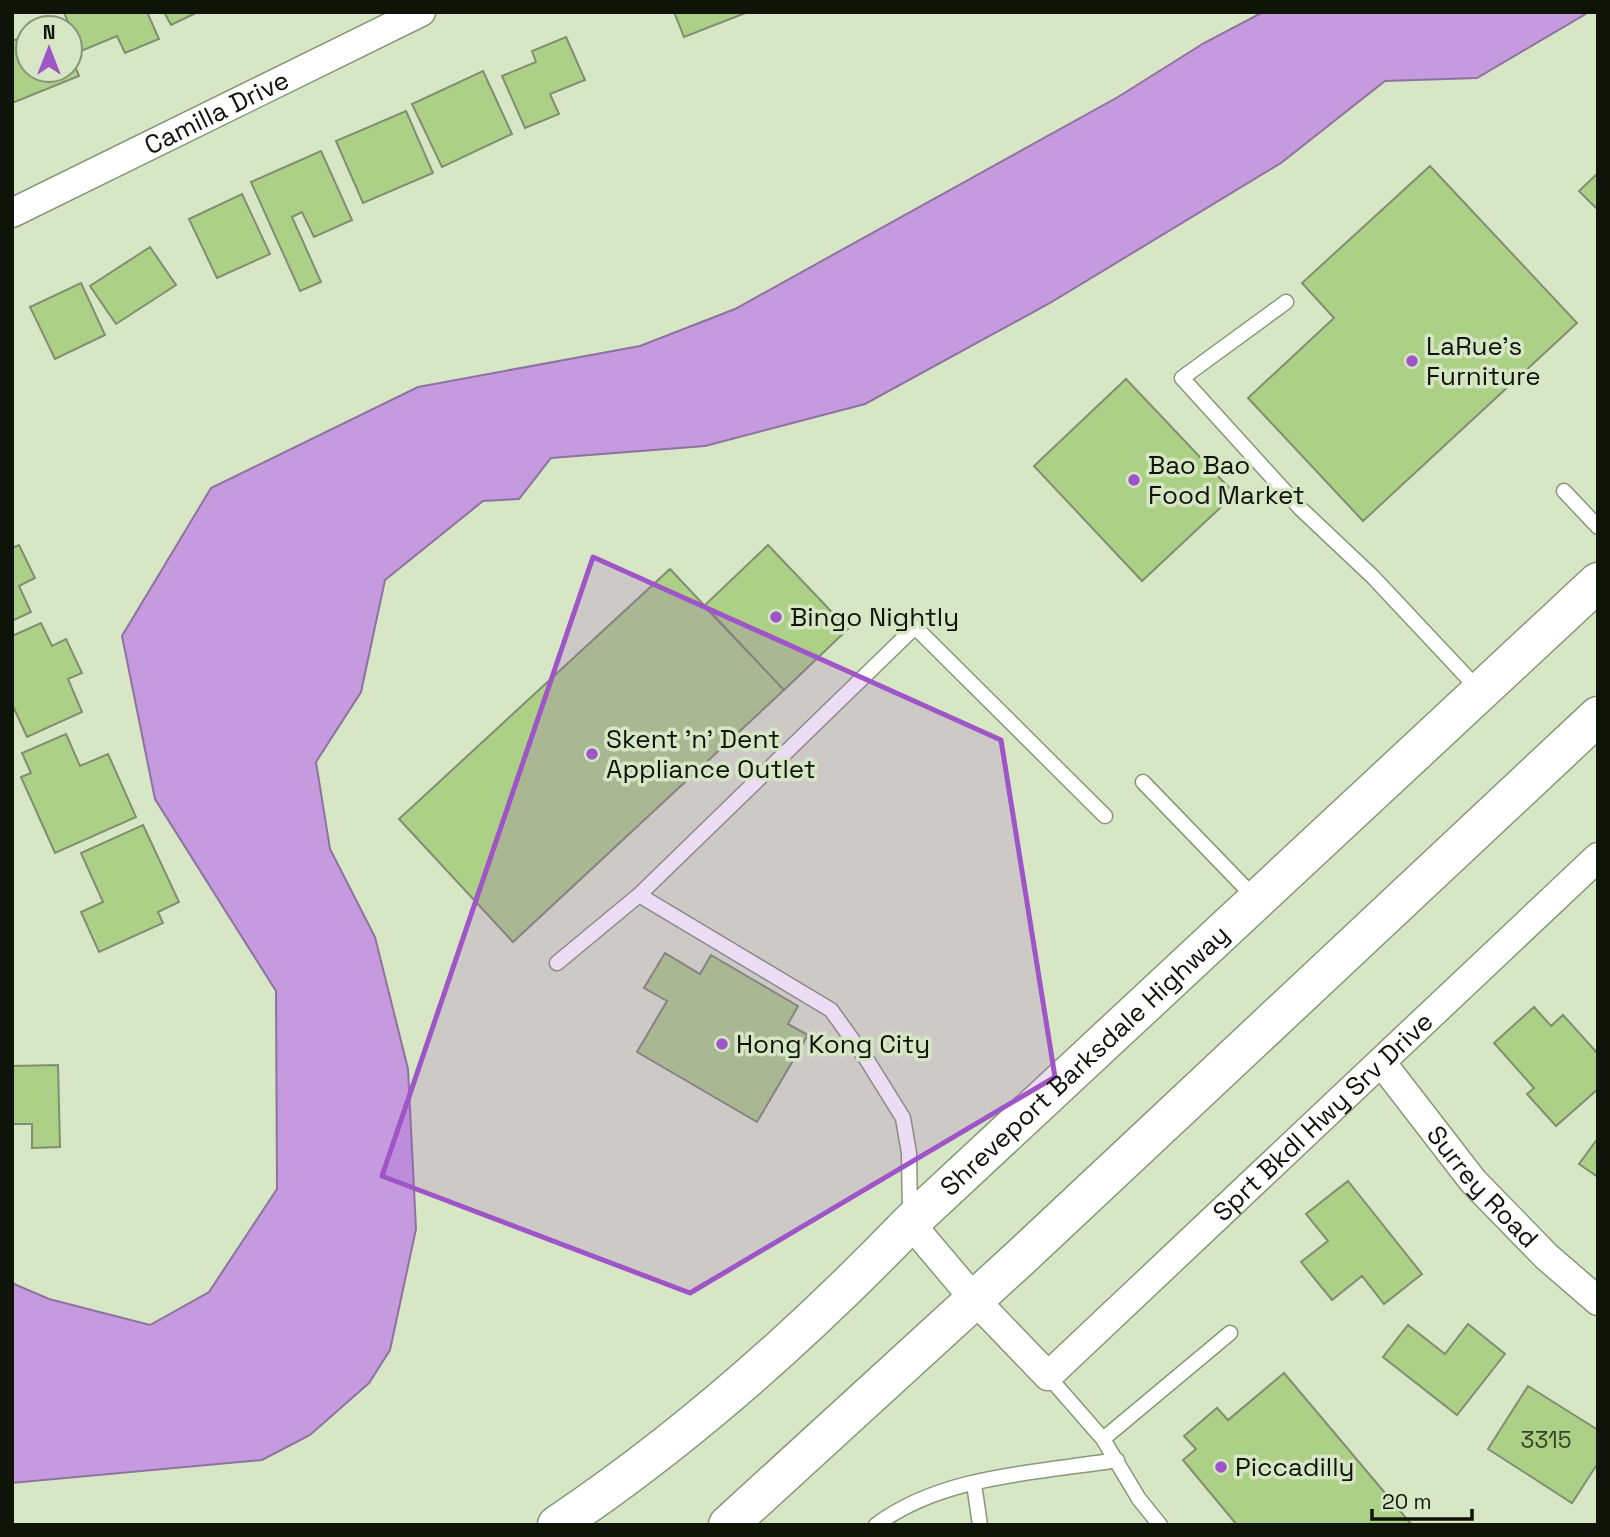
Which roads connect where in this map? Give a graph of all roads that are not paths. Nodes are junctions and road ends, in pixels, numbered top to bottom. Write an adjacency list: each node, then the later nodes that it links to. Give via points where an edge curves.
1 (421, 12): 2 (street, Camilla Drive)
2 (12, 213)
3 (1286, 302): 7 (lane, via 1182,378 1301,509 1373,577)
4 (1564, 491): 5 (lane)
5 (1598, 527)
6 (1598, 582): 7 (main road, Shreveport Barksdale Highway)
7 (1480, 691): 13 (main road, Shreveport Barksdale Highway)
8 (1598, 716): 17 (main road)
9 (1143, 782): 13 (lane)
10 (1105, 816): 12 (lane, via 915,627)
11 (1598, 857): 15 (street, Sprt Bkdl Hwy Srv Drive)
12 (639, 895): 14 (lane); 16 (lane, via 831,1010 903,1118 909,1153)
13 (1257, 900): 16 (main road, Shreveport Barksdale Highway)
14 (557, 963)
15 (1381, 1062): 18 (street, Surrey Road, via 1473,1181 1547,1257); 20 (street, Sprt Bkdl Hwy Srv Drive)
16 (910, 1223): 17 (street); 24 (main road, Shreveport Barksdale Highway, via 731,1395)
17 (975, 1300): 20 (street); 25 (main road)
18 (1598, 1301)
19 (1230, 1333): 21 (lane)
20 (1048, 1376): 21 (lane)
21 (1103, 1439): 22 (lane)
22 (1117, 1460): 23 (lane); 28 (lane)
23 (974, 1484): 26 (lane, via 914,1500); 27 (lane)
24 (557, 1525)
25 (728, 1525)
26 (876, 1525)
27 (980, 1525)
28 (1160, 1525)

